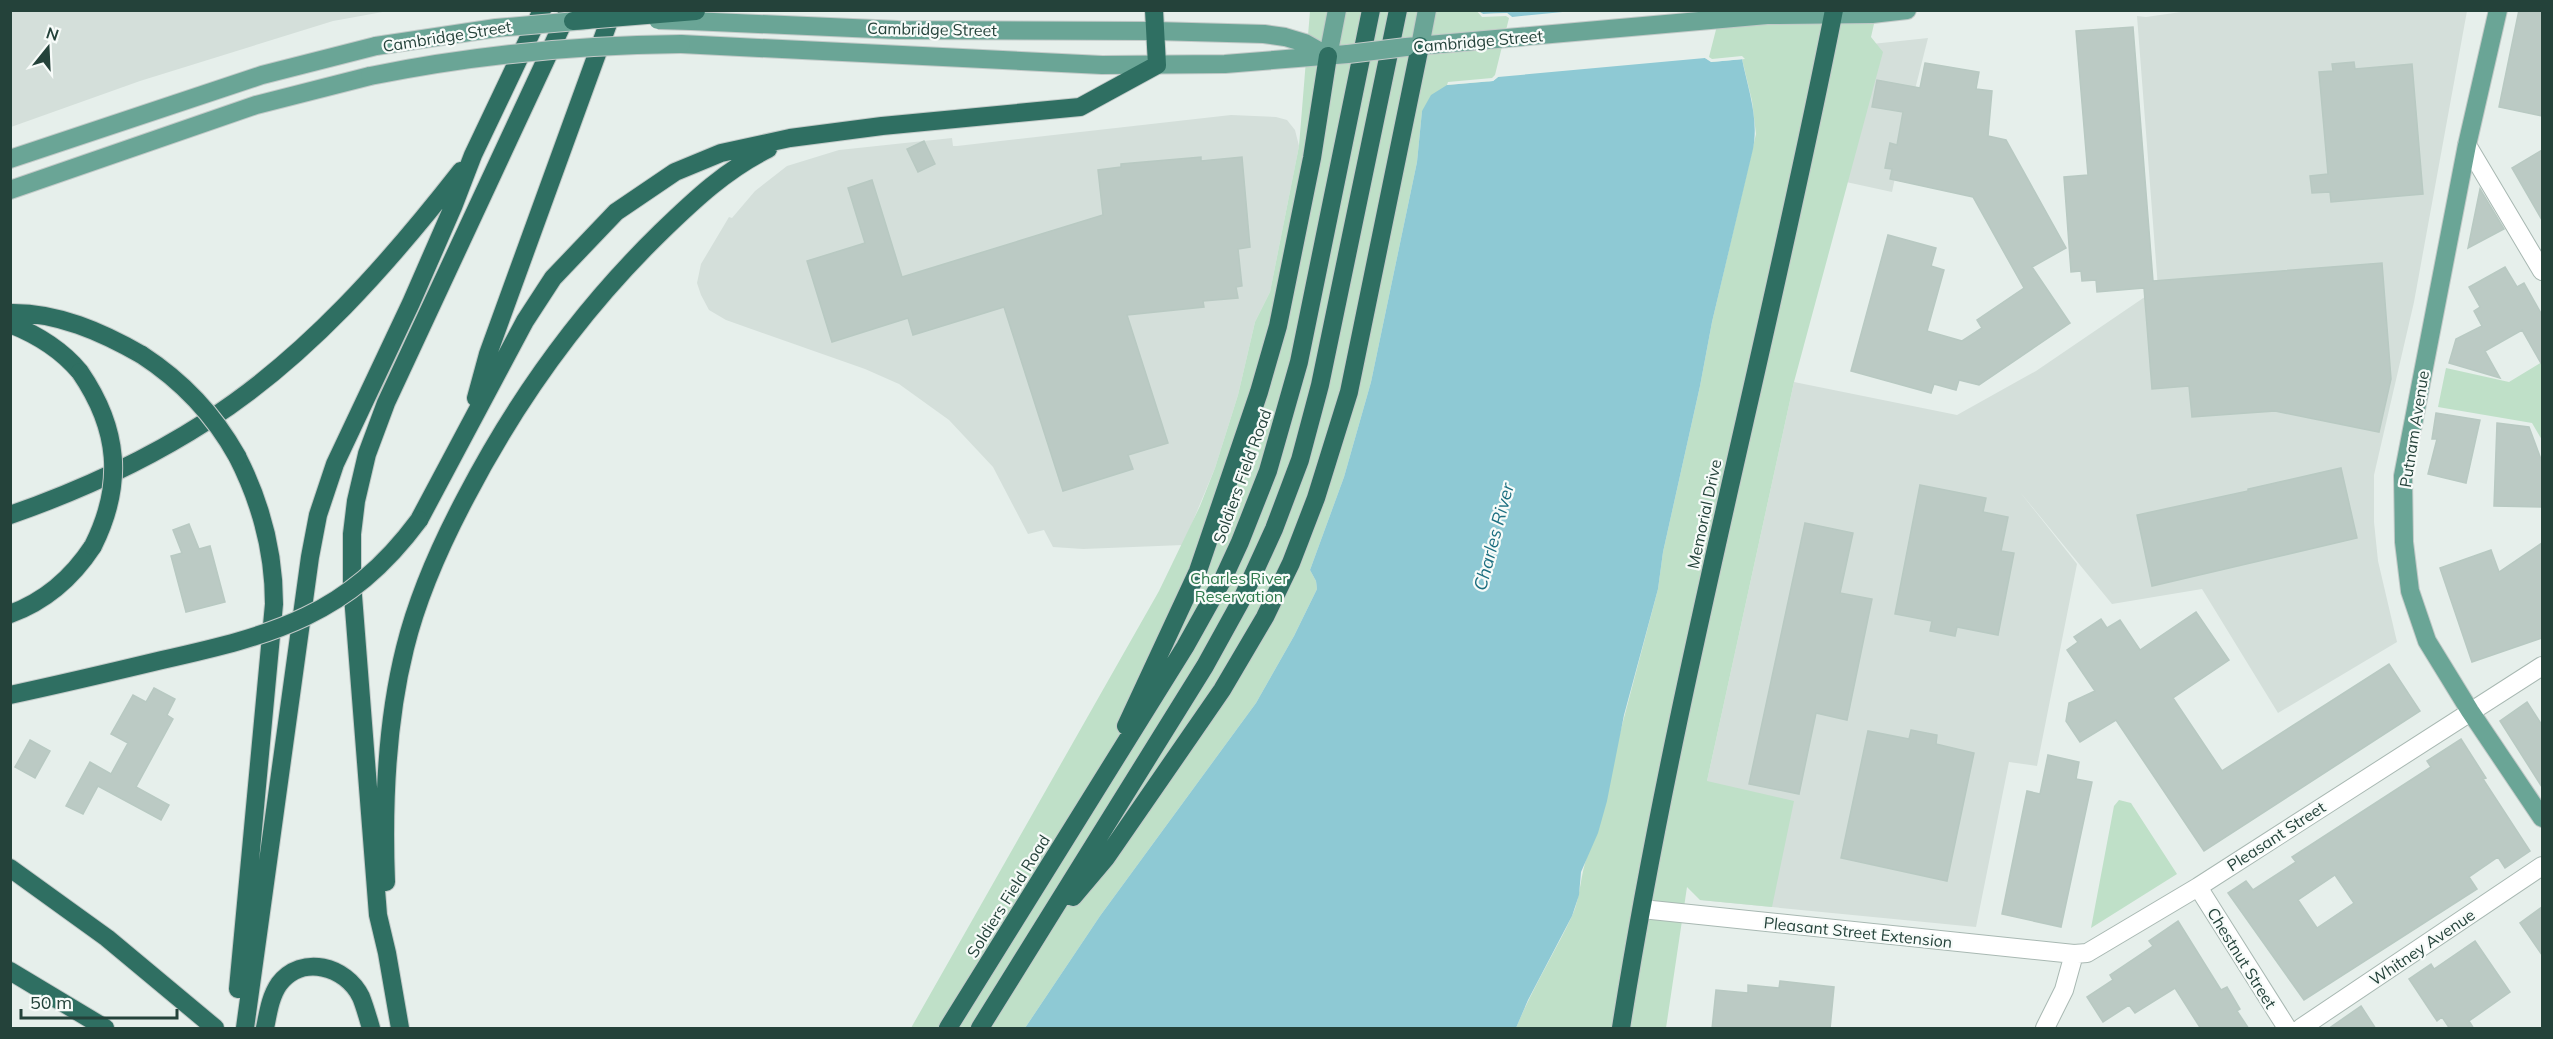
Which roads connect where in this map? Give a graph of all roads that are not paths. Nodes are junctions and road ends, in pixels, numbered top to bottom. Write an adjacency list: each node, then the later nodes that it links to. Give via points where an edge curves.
1 (542, 10): 19 (highway)
2 (613, 10): 25 (highway, via 488,354)
3 (1154, 10): 13 (highway)
4 (1337, 10): 15 (main road)
5 (1371, 10): 31 (highway, Soldiers Field Road, via 1299,362 1268,471 1232,560 1204,614)
6 (1398, 10): 37 (highway, via 1329,349 1288,495 1246,590 1205,666)
7 (1427, 10): 14 (main road)
8 (1906, 10): 10 (main road, Cambridge Street, via 1872,14)
9 (2498, 10): 18 (main road, Putnam Avenue)
10 (1833, 12): 14 (main road, Cambridge Street); 36 (highway, Memorial Drive)
11 (695, 14): 12 (highway, bridge); 13 (main road, Cambridge Street, via 898,30)
12 (571, 16): 20 (main road, Cambridge Street, bridge, via 376,46 262,75); 38 (highway, via 382,412 356,501 352,603 378,915)
13 (1155, 31): 15 (main road, Cambridge Street, via 1285,37); 16 (highway)
14 (1413, 46): 15 (main road, Cambridge Street, bridge); 37 (highway, via 1349,392 1291,563 1245,651 1169,770 1106,858)
15 (1328, 56): 16 (main road, Cambridge Street); 31 (highway, via 1278,326 1259,392 1198,571)
16 (1157, 65): 17 (highway, via 1080,107); 21 (main road, Cambridge Street, bridge, via 681,44 537,50 370,76 256,105)
17 (790, 138): 25 (highway, via 739,148 695,163 645,190 616,212 543,292); 38 (highway, via 750,158 709,188 602,294 517,407 449,530 416,607 396,692 385,823)
18 (2468, 145): 22 (street); 30 (main road, Putnam Avenue, via 2403,486 2410,591 2427,641)
19 (473, 155): 26 (highway, via 438,201 357,292 264,379 208,420 146,457 98,481); 44 (highway, via 411,303 335,464 320,508)
20 (10, 159)
21 (10, 190)
22 (2542, 271)
23 (10, 313): 43 (highway, bridge, via 42,315 76,324 109,337 172,375 222,431 237,456 263,519 274,590)
24 (10, 324): 27 (highway, bridge, via 45,341 80,372 106,420 114,464 108,507 93,546 57,588)
25 (470, 423): 29 (highway, bridge, via 419,520 370,575 339,599 290,625 242,642)
26 (10, 515)
27 (10, 614)
28 (2542, 666): 30 (street, Pleasant Street)
29 (10, 695)
30 (2470, 711): 32 (main road, Putnam Avenue); 35 (street, Pleasant Street)
31 (1103, 780): 48 (highway, Soldiers Field Road)
32 (2542, 818)
33 (2542, 866): 53 (street, Whitney Avenue)
34 (10, 868): 42 (highway, via 132,957)
35 (2198, 887): 39 (street, Pleasant Street, via 2095,950); 52 (street, Chestnut Street)
36 (1642, 909): 39 (street, Pleasant Street Extension); 50 (highway, Memorial Drive)
37 (1034, 941): 49 (highway)
38 (387, 953): 47 (highway)
39 (2074, 954): 51 (street, via 2064,990)
40 (10, 971): 41 (highway)
41 (105, 1029)
42 (215, 1029)
43 (235, 1029)
44 (245, 1029)
45 (265, 1029): 46 (highway, via 276,989 285,978 309,967 325,968 345,977 361,996)
46 (371, 1029)
47 (400, 1029)
48 (948, 1029)
49 (980, 1029)
50 (1621, 1029)
51 (2045, 1029)
52 (2287, 1029)
53 (2301, 1029)

